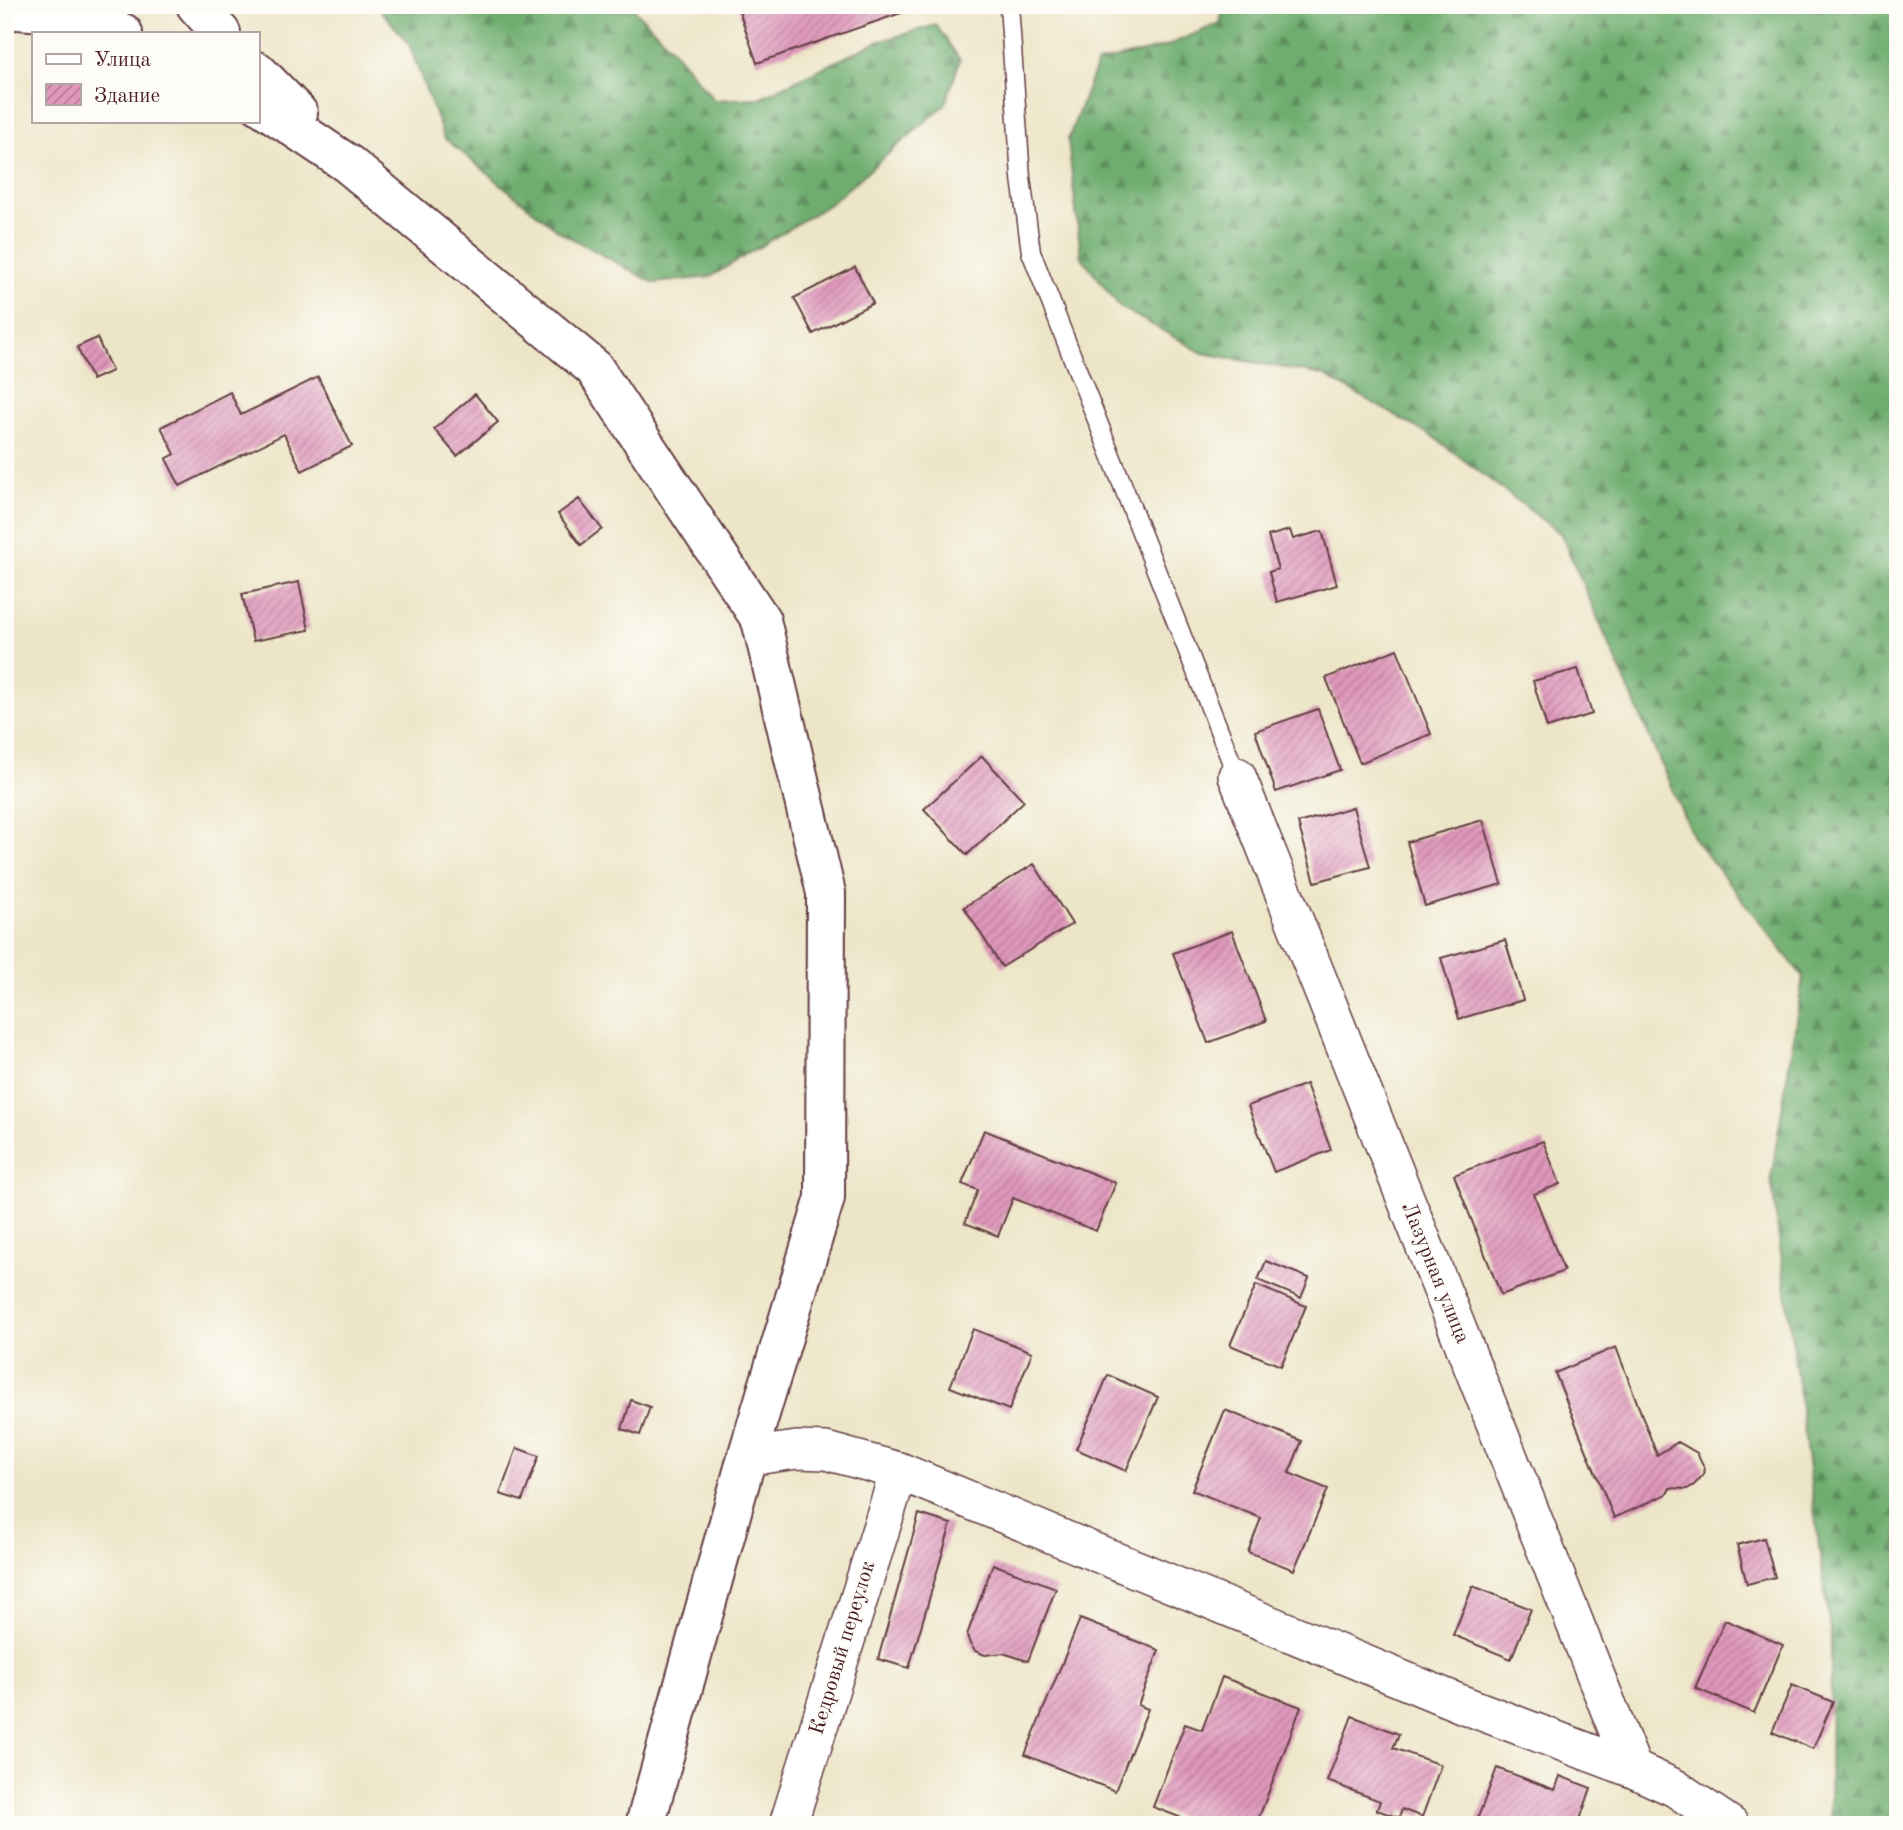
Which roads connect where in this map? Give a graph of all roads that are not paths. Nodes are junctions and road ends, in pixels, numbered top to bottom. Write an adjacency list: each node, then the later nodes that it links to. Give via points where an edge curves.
1 (196, 5): 5 (highway)
2 (1009, 5): 9 (lane, via 1031,252)
3 (5, 9): 4 (highway, via 71,14)
4 (120, 32)
5 (220, 32)
6 (259, 73): 8 (highway)
7 (259, 104): 8 (highway)
8 (348, 164): 10 (highway, via 594,368 761,621 826,893 825,1198)
9 (1237, 776): 12 (street, Лазурная улица)
10 (747, 1457): 11 (street, via 826,1451); 14 (highway)
11 (899, 1471): 12 (street, via 1464,1705); 15 (street, Кедровый переулок)
12 (1633, 1769): 13 (street, via 1675,1788)
13 (1728, 1823)
14 (645, 1825)
15 (788, 1825)

